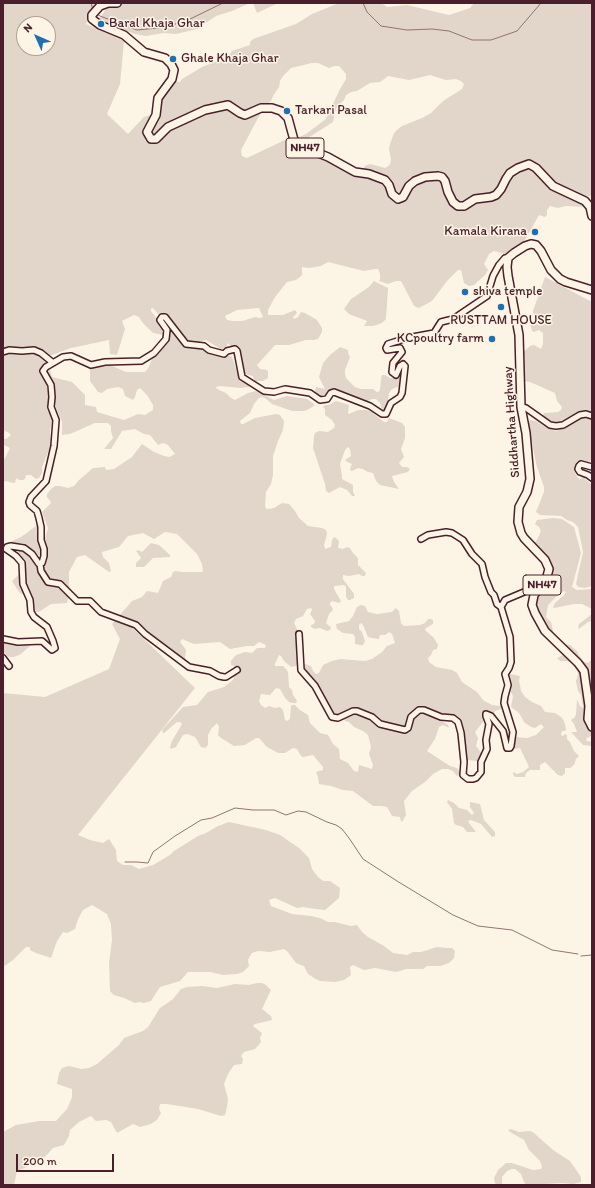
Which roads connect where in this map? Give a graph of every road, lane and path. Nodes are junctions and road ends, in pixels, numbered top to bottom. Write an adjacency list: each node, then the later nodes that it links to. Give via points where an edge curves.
1 (117, 3): 2 (highway, NH47, via 104,5 94,12 92,19 124,35 144,52 165,58 173,68 173,75 159,96 156,115 148,130 151,139 156,139 168,127 205,110 228,105 245,115 261,108 272,108 288,118 294,140 299,145 355,172 385,180 392,194 398,198 403,197 415,180 438,176 445,181 453,202 458,206 465,205 475,199 496,195 511,172 530,164 553,186 585,202 590,207)
2 (592, 216)
3 (508, 258): 4 (highway, via 525,246 536,245 551,270 560,279); 6 (street, via 499,265 487,296 453,319 442,322 434,333 388,344 388,350 400,348 402,352 393,363 392,372 396,375 400,366 405,366 402,393 391,403 386,414 334,392 327,399 320,400 310,393 285,389 274,392 264,390 242,377 237,351 227,351 224,354 204,346 186,344 165,317 160,320 167,330 166,339 154,353 141,361 91,364 71,356); 7 (highway, Siddhartha Highway / NH47, via 508,276 519,335)
4 (592, 290)
5 (3, 352): 6 (street, via 34,350)
6 (52, 362): 13 (street, via 43,371 51,385 51,407 56,420 54,446 46,480 29,502 41,523 44,554)
7 (521, 407): 8 (street, via 556,426 563,425 580,415); 14 (highway, Siddhartha Highway / NH47, via 530,479 519,507 518,522 524,538 548,565 549,572)
8 (592, 416)
9 (592, 467): 10 (street, via 582,464 578,469)
10 (592, 478)
11 (421, 539): 15 (street, via 446,532 464,540 482,564 491,592)
12 (4, 549): 13 (street, via 11,546 24,548); 17 (street, via 22,563 23,584 30,600 31,613 47,628 54,648 52,650 42,641 18,642)
13 (40, 564): 20 (street, via 48,582 60,584 77,601 90,601 101,612 136,625 189,667 224,677)
14 (543, 584): 15 (street, via 505,600); 21 (highway, Siddhartha Highway / NH47, via 534,595 532,605 540,625 584,671 589,706 588,721)
15 (500, 607): 16 (street, via 511,642 511,664 505,674 508,685 504,697 513,732 511,746 507,747 503,731 491,716 486,714 489,724 486,750 481,762 481,773 472,779 463,774 461,732 458,722 453,718 419,710 411,717 405,730 380,724 372,717 357,711 338,718 332,717 315,686 301,670)
16 (299, 634)
17 (3, 639)
18 (3, 658): 19 (street)
19 (8, 666)
20 (237, 670)
21 (592, 727)

